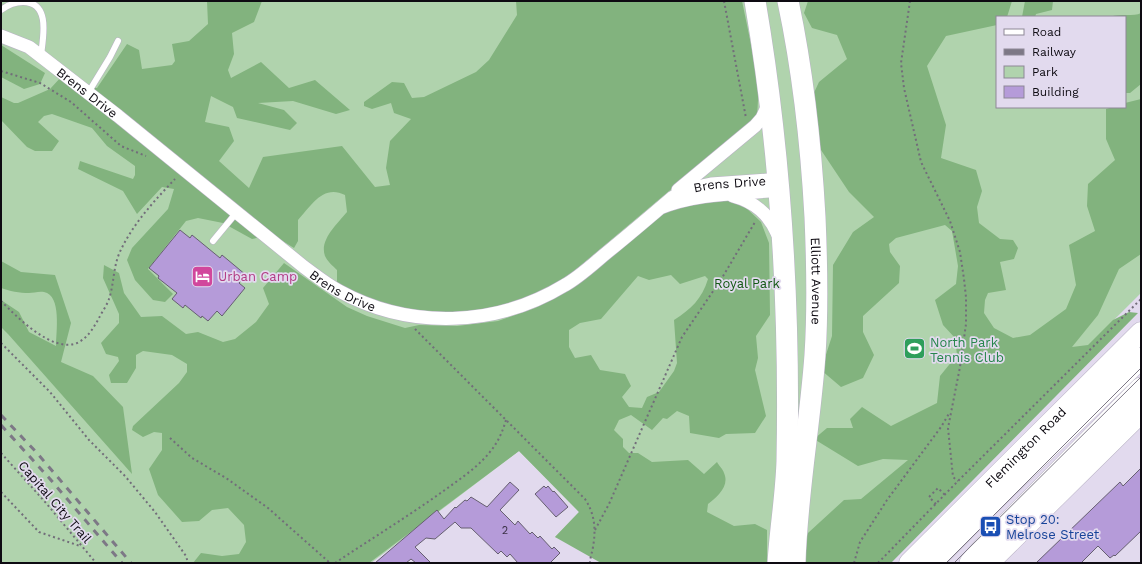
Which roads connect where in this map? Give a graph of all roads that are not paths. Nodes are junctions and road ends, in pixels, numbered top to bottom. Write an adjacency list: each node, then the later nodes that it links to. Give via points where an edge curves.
1 (755, 1): 8 (highway)
2 (788, 1): 9 (highway, Elliott Avenue, via 804,98)
3 (1, 10): 6 (lane, via 9,4 28,2 42,13 44,29)
4 (1, 36): 6 (street, Brens Drive, via 29,47)
5 (118, 41): 7 (lane)
6 (40, 56): 7 (street, Brens Drive)
7 (88, 93): 13 (street, Brens Drive)
8 (770, 100): 10 (highway); 12 (street, via 762,118 750,130)
9 (813, 183): 10 (highway); 21 (highway, Elliott Avenue, via 817,276 815,356 798,507)
10 (779, 184): 11 (street, Brens Drive, via 769,191); 12 (street, Brens Drive, via 768,180 701,186 681,192); 15 (highway)
11 (723, 195): 12 (street, Brens Drive, via 694,197); 15 (street, via 752,203 770,220 780,242)
12 (662, 206): 13 (street, Brens Drive, via 581,274 546,295 523,306 496,314 444,319 399,313 345,294 319,278)
13 (237, 212): 14 (lane)
14 (213, 241)
15 (784, 282): 20 (highway, via 788,385 786,462)
16 (1141, 332): 22 (main road, Flemington Road)
17 (1141, 358): 23 (highway, Flemington Road)
18 (1141, 388): 24 (highway)
19 (1141, 413): 25 (main road)
20 (778, 563)
21 (795, 563)
22 (910, 563)
23 (932, 563)
24 (970, 563)
25 (989, 563)

